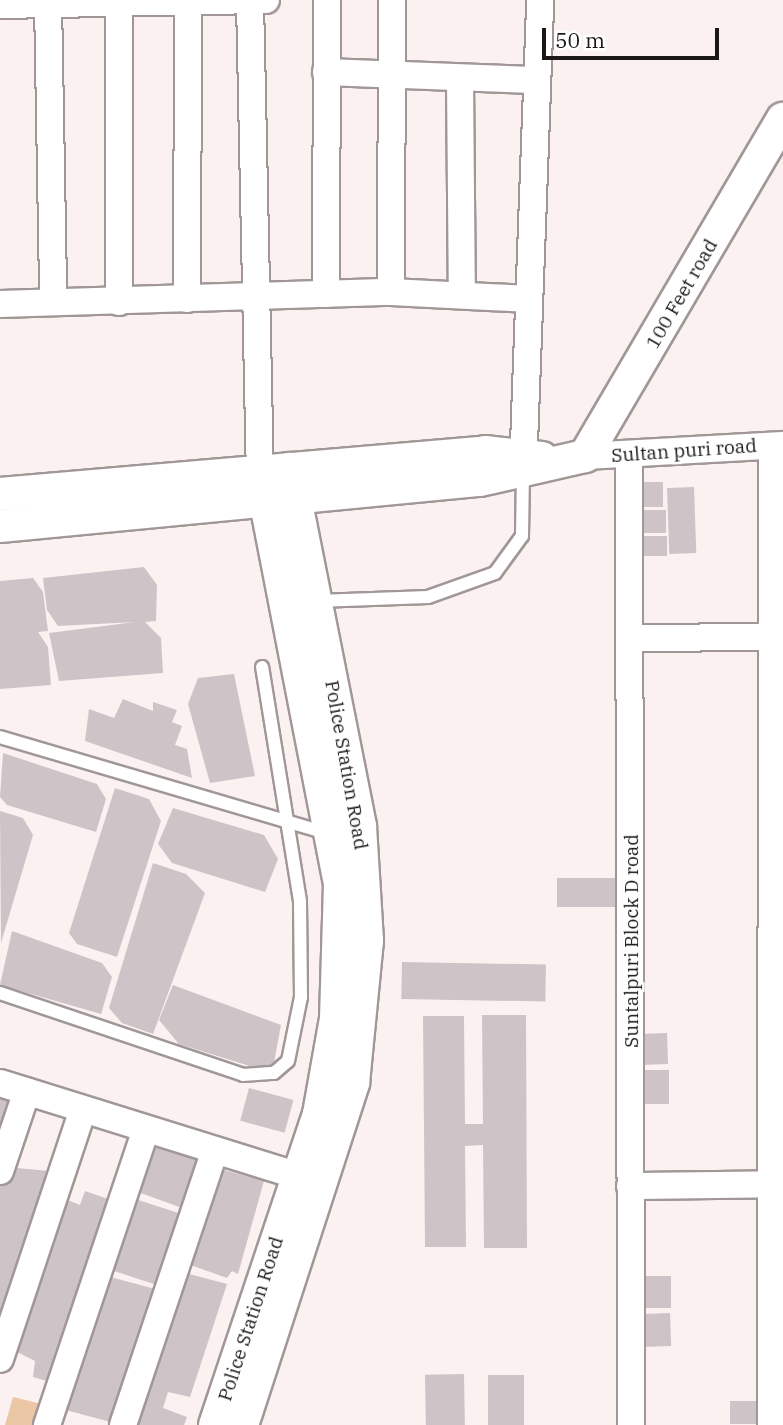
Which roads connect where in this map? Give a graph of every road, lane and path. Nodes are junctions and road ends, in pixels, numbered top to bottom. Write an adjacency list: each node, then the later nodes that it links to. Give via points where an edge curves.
1 (250, 0): 2 (street); 7 (street); 17 (street)
2 (266, 0)
3 (327, 0): 10 (street)
4 (392, 0): 11 (street)
5 (540, 0): 13 (street)
6 (119, 1): 7 (street); 8 (street); 22 (street)
7 (188, 1): 20 (street)
8 (48, 2): 9 (street); 19 (street)
9 (0, 5)
10 (326, 72): 11 (street); 16 (street)
11 (392, 75): 12 (street); 15 (street)
12 (460, 80): 13 (street); 18 (street)
13 (532, 80): 21 (street)
14 (783, 119): 26 (street, 100 Feet road)
15 (391, 292): 16 (street); 18 (street)
16 (326, 294): 17 (street)
17 (255, 295): 20 (street); 28 (street)
18 (462, 295): 21 (street)
19 (53, 299): 22 (street); 23 (street)
20 (187, 299): 22 (street)
21 (529, 299): 27 (street)
22 (119, 302)
23 (0, 304)
24 (777, 445): 25 (street, Sultan puri road); 32 (street)
25 (629, 456): 26 (street, Sultan puri road); 33 (street, Suntalpuri Block D road)
26 (580, 458): 27 (street)
27 (523, 464): 28 (street, via 485,452); 31 (lane, via 522,536 495,573 428,597)
28 (277, 485): 29 (street); 30 (street); 31 (street, Police Station Road)
29 (0, 494)
30 (0, 526)
31 (301, 602): 37 (street, Police Station Road); 52 (street, Police Station Road, via 360,826 367,941 353,1083)
32 (777, 637): 33 (street); 46 (street)
33 (629, 638): 47 (street, Suntalpuri Block D road)
34 (262, 667): 36 (lane)
35 (1, 739): 36 (lane)
36 (290, 822): 37 (lane); 38 (lane, via 303,958 294,1045 281,1069 243,1075)
37 (331, 834): 45 (street, Police Station Road, via 340,884 336,1019 319,1114)
38 (0, 993)
39 (0, 1083): 40 (street)
40 (27, 1091): 41 (street); 44 (street)
41 (83, 1109): 42 (street); 48 (street)
42 (146, 1129): 43 (street); 49 (street)
43 (215, 1150): 45 (street); 50 (street)
44 (0, 1171)
45 (298, 1176): 51 (street, Police Station Road)
46 (776, 1184): 47 (street); 54 (street)
47 (630, 1186): 53 (street, Suntalpuri Block D road)
48 (0, 1359)
49 (47, 1425)
50 (123, 1425)
51 (215, 1425)
52 (242, 1425)
53 (631, 1425)
54 (771, 1425)

